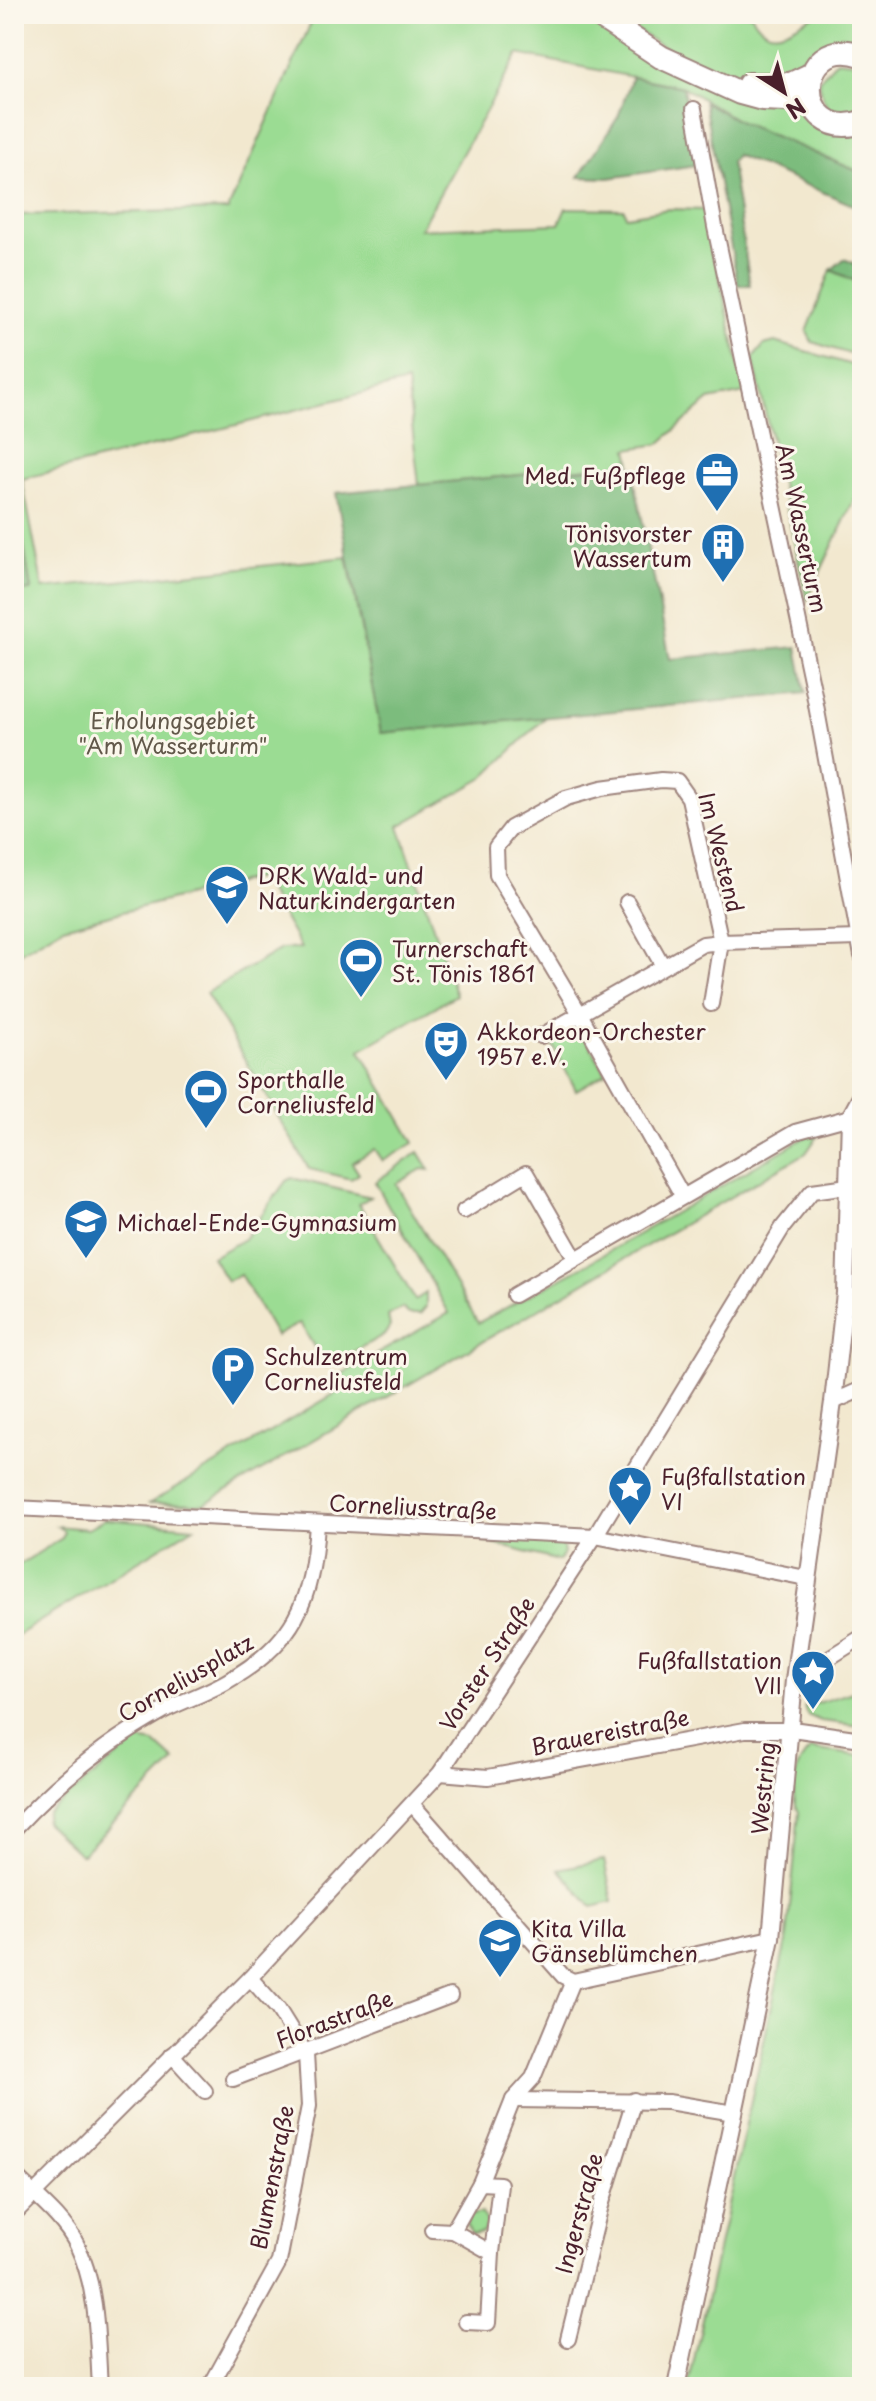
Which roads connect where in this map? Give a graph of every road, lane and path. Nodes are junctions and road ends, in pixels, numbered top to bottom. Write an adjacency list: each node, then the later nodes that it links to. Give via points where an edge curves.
1 (596, 14): 4 (main road, via 661,57)
2 (858, 49): 3 (main road, via 827,56)
3 (812, 74): 4 (main road, via 791,84); 5 (main road)
4 (724, 85): 5 (main road, via 762,99)
5 (811, 101): 7 (main road, via 816,112 837,125)
6 (694, 109): 9 (street, Am Wasserturm)
7 (862, 123)
8 (627, 902): 12 (street)
9 (859, 938): 10 (street, Im Westend); 11 (street, Am Wasserturm)
10 (721, 942): 12 (street, Im Westend, via 703,944); 13 (street, Im Westend); 14 (street, Im Westend, via 683,786 661,780 566,798 511,828 496,847 497,875)
11 (862, 956)
12 (663, 966): 14 (street, Im Westend)
13 (711, 1004)
14 (580, 1014): 15 (street, Im Westend); 19 (street)
15 (541, 1036)
16 (862, 1095): 17 (street)
17 (850, 1117): 18 (street); 19 (street, via 795,1132)
18 (848, 1186): 24 (street, Westring); 27 (street, Vorster Straße, via 812,1191 783,1227)
19 (682, 1195): 21 (street)
20 (464, 1211): 21 (street, via 526,1173)
21 (575, 1258): 22 (street)
22 (514, 1295)
23 (862, 1389): 24 (street)
24 (833, 1402): 28 (street, Westring)
25 (14, 1508): 26 (street, Corneliusstraße)
26 (317, 1524): 27 (street, Corneliusstraße); 35 (street, Corneliusplatz, via 304,1603 277,1648 225,1682 161,1712 63,1780)
27 (595, 1536): 28 (street, Corneliusstraße); 33 (street, Vorster Straße)
28 (806, 1578): 30 (street, Westring)
29 (862, 1637): 30 (street)
30 (794, 1680): 31 (street, Westring)
31 (789, 1730): 32 (street, Brauereistraße); 33 (street, Brauereistraße, via 689,1738 488,1777); 36 (street, Westring)
32 (862, 1739)
33 (440, 1773): 34 (street, Vorster Straße)
34 (412, 1804): 37 (street, Vorster Straße); 38 (street, via 563,1976)
35 (14, 1829)
36 (771, 1938): 38 (street); 46 (street, Westring)
37 (250, 1978): 40 (street, Blumenstraße, via 278,2009); 41 (street, Vorster Straße)
38 (573, 1981): 44 (street, via 533,2078)
39 (450, 1996): 40 (street, Florastraße)
40 (306, 2054): 42 (street, Florastraße); 57 (street, Blumenstraße, via 309,2106 279,2262)
41 (172, 2055): 43 (street); 49 (street, Vorster Straße)
42 (233, 2079)
43 (205, 2091)
44 (513, 2100): 45 (street); 48 (street)
45 (634, 2100): 46 (street); 55 (street, Ingerstraße)
46 (734, 2113): 58 (street, Westring)
47 (14, 2175): 49 (street)
48 (480, 2183): 52 (street); 53 (street, via 500,2184)
49 (34, 2194): 50 (street, Vorster Straße); 56 (street, via 77,2244 94,2302)
50 (14, 2214)
51 (432, 2230): 52 (street)
52 (453, 2231): 53 (street)
53 (492, 2253): 54 (street, via 488,2323)
54 (466, 2322)
55 (568, 2339)
56 (100, 2387)
57 (210, 2387)
58 (676, 2387)

